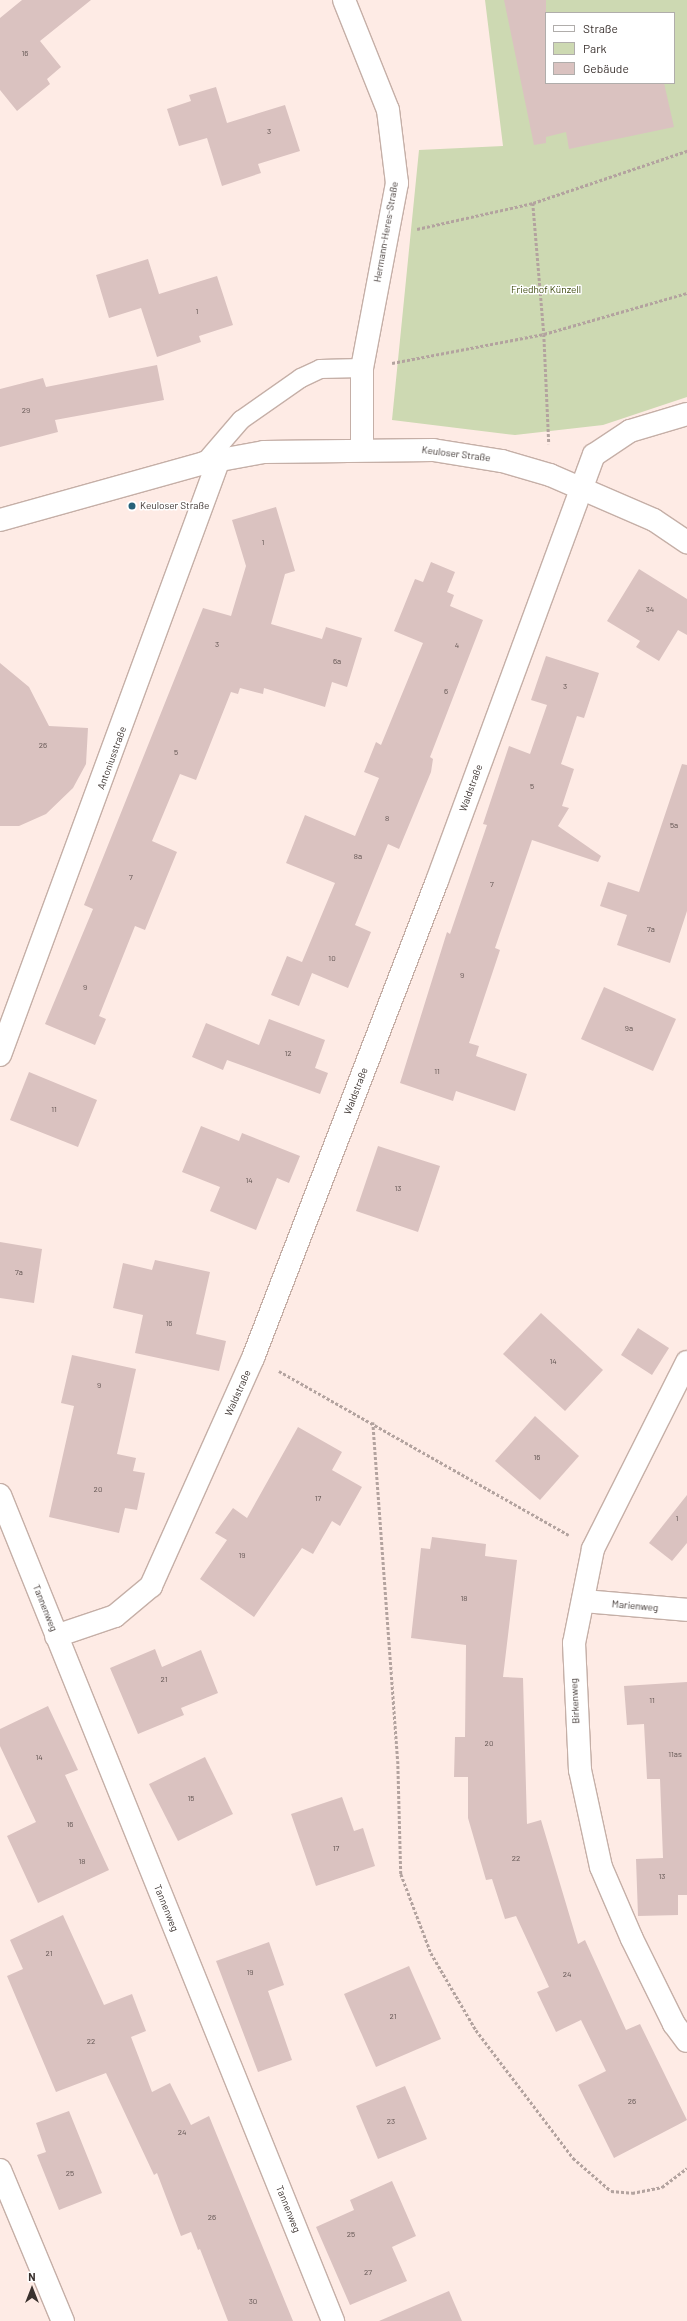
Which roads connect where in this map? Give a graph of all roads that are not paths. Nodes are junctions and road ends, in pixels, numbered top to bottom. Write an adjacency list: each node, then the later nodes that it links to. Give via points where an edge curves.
1 (344, 0): 2 (street, Hermann-Heres-Straße, via 388,110 397,183)
2 (362, 368): 4 (street, Hermann-Heres-Straße); 5 (lane, via 320,369 301,378 241,420)
3 (687, 414): 6 (street, Waldstraße, via 630,431 594,455)
4 (362, 448): 5 (street, Keuloser Straße, via 264,452); 6 (street, Keuloser Straße, via 433,450 502,461 550,474)
5 (212, 461): 7 (street, Keuloser Straße); 9 (street, Antoniusstraße)
6 (580, 487): 8 (street, Keuloser Straße, via 654,520); 14 (street, Waldstraße, via 437,882 253,1358 151,1586 115,1616)
7 (0, 520)
8 (687, 542)
9 (0, 1055)
10 (687, 1362): 12 (street, Birkenweg, via 593,1549)
11 (0, 1495): 14 (street, Tannenweg)
12 (583, 1601): 13 (street, Marienweg); 15 (street, Birkenweg, via 574,1643 574,1692 580,1770 601,1867 635,1947 674,2024)
13 (687, 1610)
14 (56, 1636): 18 (street, Tannenweg)
15 (687, 2041)
16 (0, 2170): 17 (street)
17 (63, 2321)
18 (333, 2321)

